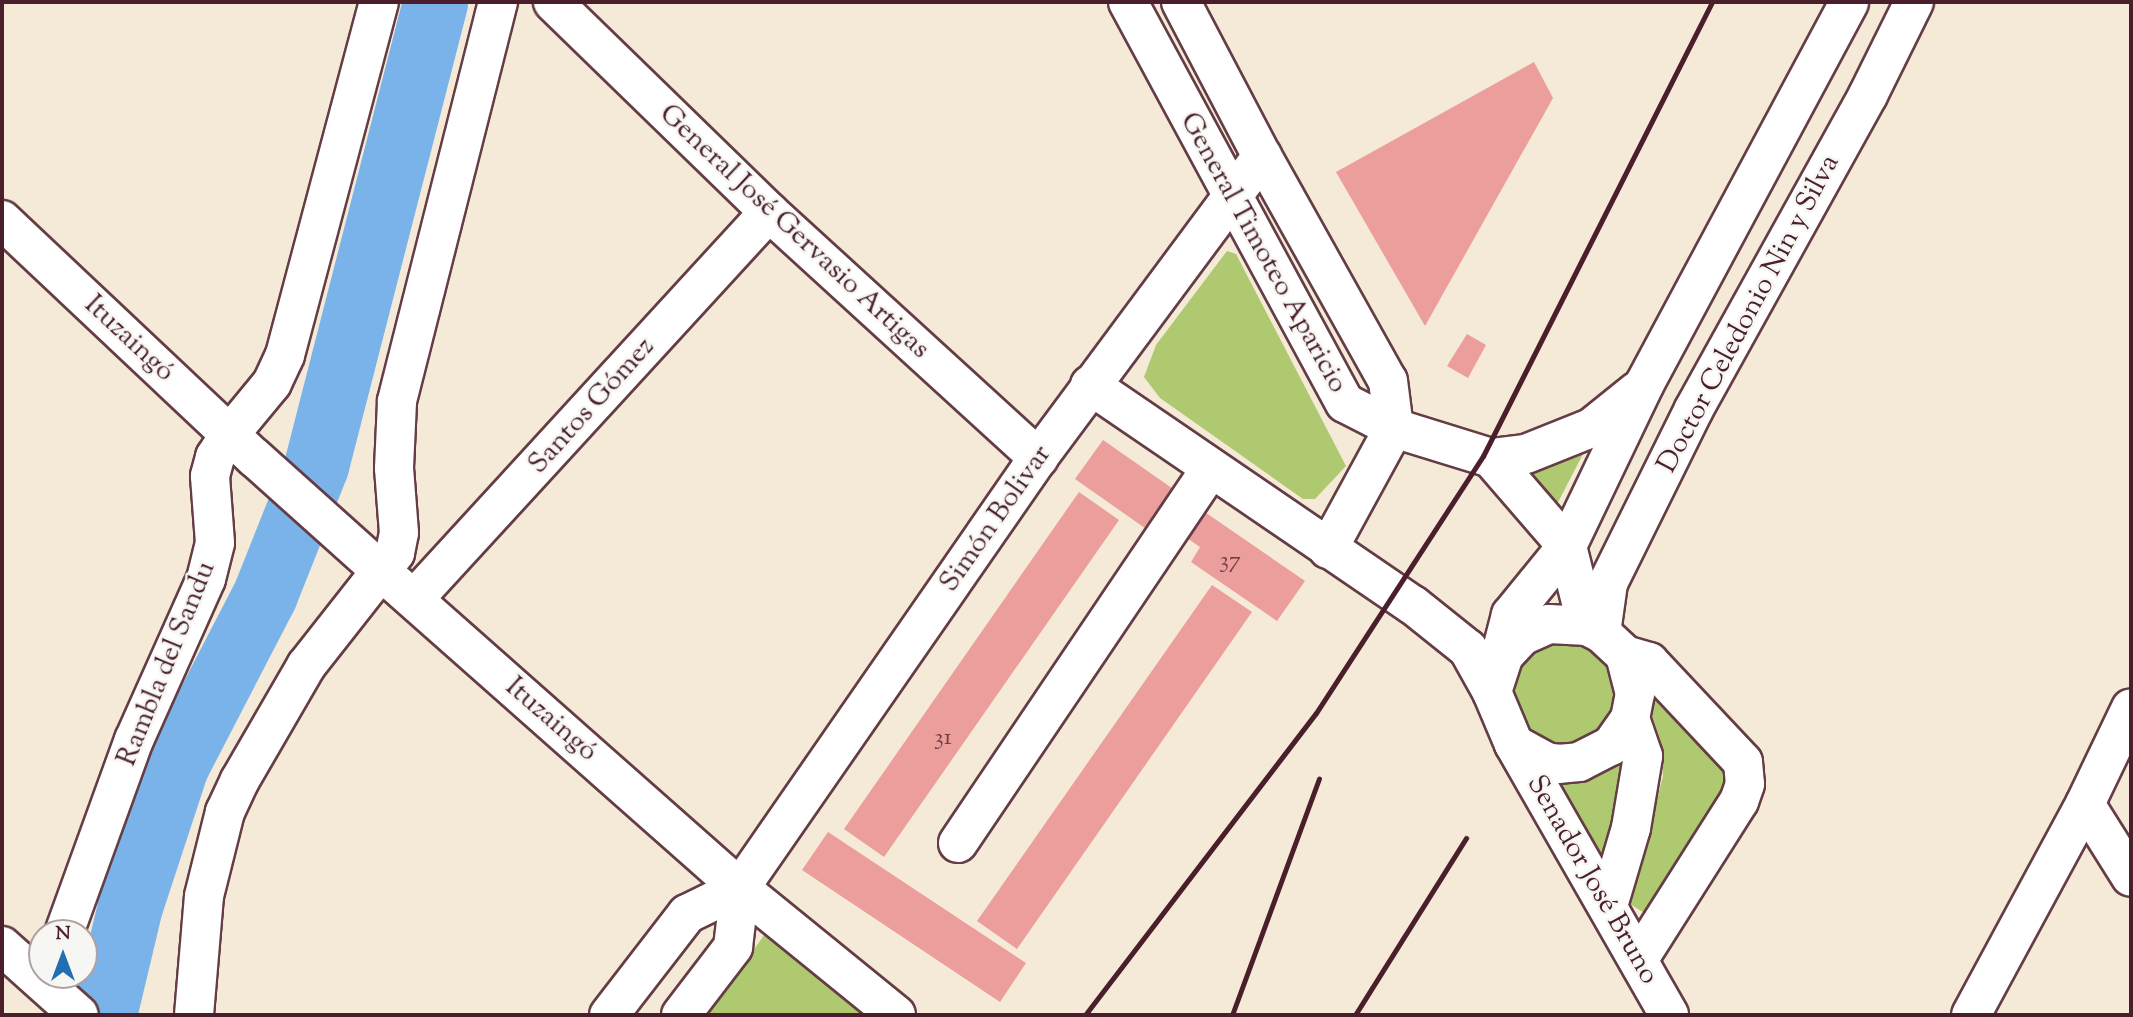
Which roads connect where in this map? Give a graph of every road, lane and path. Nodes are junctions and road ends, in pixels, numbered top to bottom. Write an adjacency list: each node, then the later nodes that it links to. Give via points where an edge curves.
1 (379, 2): 17 (street, Rambla del Sandu, via 285,355)
2 (498, 2): 23 (street, via 397,401 394,468 399,533 395,553)
3 (553, 2): 12 (street, General José Gervasio Artigas)
4 (1128, 2): 11 (street, General Timoteo Aparicio)
5 (1181, 2): 10 (street, General Timoteo Aparicio)
6 (1849, 2): 8 (street, Doctor Celedonio Nin y Silva)
7 (1914, 2): 9 (street, Doctor Celedonio Nin y Silva)
8 (1815, 68): 9 (street); 15 (street, Doctor Celedonio Nin y Silva)
9 (1868, 95): 25 (street, Doctor Celedonio Nin y Silva, via 1682,434 1608,583)
10 (1262, 156): 11 (street, Simón Bolivar); 16 (street, General Timoteo Aparicio, via 1388,382)
11 (1232, 197): 14 (street, Simón Bolivar); 16 (street, General Timoteo Aparicio, via 1345,403)
12 (769, 212): 18 (street, General José Gervasio Artigas); 24 (street, Santos Gómez)
13 (2, 220): 17 (street, Ituzaingó)
14 (1090, 385): 18 (street, Simón Bolivar); 20 (street)
15 (1644, 385): 19 (street, via 1591,428 1526,454); 21 (street, Doctor Celedonio Nin y Silva)
16 (1394, 428): 19 (street); 22 (street)
17 (242, 446): 23 (street, Ituzaingó); 35 (street, Rambla del Sandu, via 215,457 210,476 215,543 206,579 134,740)
18 (1038, 458): 33 (street, Simón Bolivar)
19 (1491, 458): 21 (street)
20 (1211, 468): 22 (street); 31 (street)
21 (1567, 546): 25 (street); 26 (street, Doctor Celedonio Nin y Silva, via 1511,615)
22 (1328, 548): 26 (street, via 1413,605 1468,649)
23 (371, 561): 24 (street, Ituzaingó); 40 (street, via 225,812 204,896)
24 (414, 600): 33 (street, Ituzaingó)
25 (1604, 638): 26 (street, via 1549,624 1522,636 1504,654); 28 (street, via 1635,694); 37 (street, via 1649,662 1742,762 1745,784 1739,802)
26 (1495, 681): 29 (street)
27 (2131, 708): 30 (street)
28 (1630, 719): 29 (street, via 1611,746 1579,762 1546,762); 34 (street, via 1643,757 1631,828)
29 (1514, 744): 34 (street, Senador José Bruno)
30 (2085, 804): 32 (street); 45 (street)
31 (958, 843)
32 (2131, 877)
33 (740, 888): 41 (street, Simón Bolivar, via 687,914); 42 (street, Simón Bolivar, via 733,947); 43 (street, Ituzaingó)
34 (1608, 906): 37 (street, Senador José Bruno)
35 (69, 919)
36 (2, 946): 38 (street)
37 (1638, 960): 44 (street, Senador José Bruno)
38 (43, 992): 39 (street)
39 (79, 1015)
40 (194, 1015)
41 (609, 1015)
42 (681, 1015)
43 (896, 1015)
44 (1669, 1015)
45 (1971, 1015)

